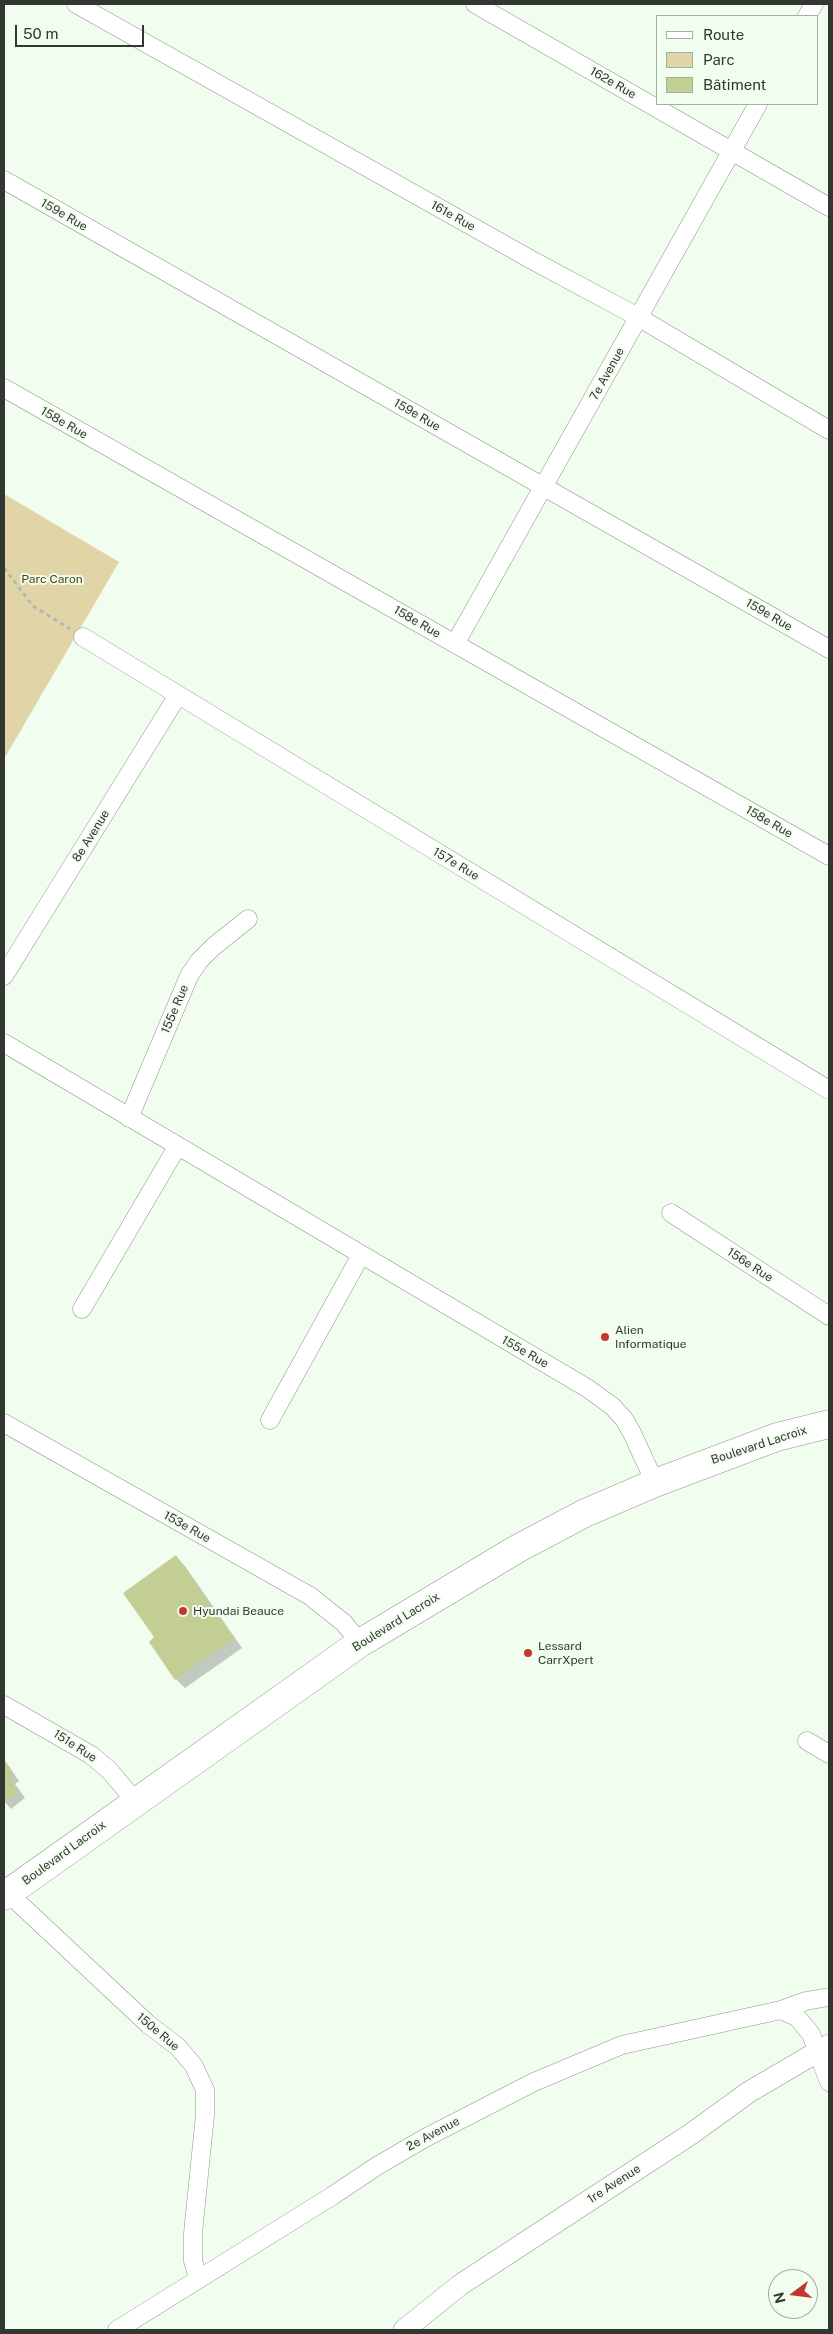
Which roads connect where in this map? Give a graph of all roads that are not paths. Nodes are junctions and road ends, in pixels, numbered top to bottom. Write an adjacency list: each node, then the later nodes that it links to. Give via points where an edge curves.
1 (76, 4): 9 (street, 161e Rue)
2 (476, 4): 6 (street, 162e Rue)
3 (814, 4): 4 (street)
4 (808, 15)
5 (757, 105): 6 (street, 7e Avenue)
6 (732, 151): 8 (street, 162e Rue); 9 (street, 7e Avenue)
7 (4, 180): 12 (street, 159e Rue)
8 (829, 207)
9 (638, 317): 11 (street, 161e Rue); 12 (street, 7e Avenue)
10 (4, 388): 14 (street, 158e Rue)
11 (829, 430)
12 (543, 486): 14 (street, 7e Avenue); 15 (street, 159e Rue)
13 (83, 637): 16 (street, 157e Rue)
14 (455, 644): 17 (street, 158e Rue)
15 (829, 649)
16 (178, 695): 19 (street, 8e Avenue); 21 (street, 157e Rue)
17 (829, 856)
18 (248, 919): 22 (street, 155e Rue, via 213,947 189,976)
19 (4, 976)
20 (4, 1043): 22 (street, 155e Rue)
21 (829, 1090)
22 (129, 1118): 23 (street, 155e Rue)
23 (177, 1147): 25 (street, 155e Rue); 26 (street)
24 (671, 1213): 27 (street, 156e Rue)
25 (361, 1255): 28 (street); 31 (street, 155e Rue, via 588,1388 612,1406 632,1433)
26 (82, 1309)
27 (829, 1316)
28 (270, 1420)
29 (4, 1423): 32 (street, 153e Rue, via 310,1596 344,1623)
30 (829, 1424): 31 (main road, Boulevard Lacroix, via 777,1437)
31 (655, 1483): 32 (main road, Boulevard Lacroix, via 585,1513 516,1549)
32 (360, 1643): 36 (main road, Boulevard Lacroix)
33 (4, 1705): 36 (street, 151e Rue, via 91,1755 109,1770)
34 (807, 1740): 35 (street)
35 (829, 1754)
36 (135, 1801): 37 (main road, Boulevard Lacroix)
37 (6, 1894): 42 (street, 150e Rue, via 148,2024 178,2047 194,2066 205,2090 193,2233 193,2261)
38 (829, 1996): 39 (street, 2e Avenue)
39 (781, 2010): 40 (street, via 797,2017); 42 (street, 2e Avenue, via 622,2045 534,2082 376,2166)
40 (824, 2049): 41 (street); 44 (street, 1re Avenue, via 749,2092 691,2134 460,2285)
41 (829, 2082)
42 (198, 2278): 43 (street, 2e Avenue)
43 (117, 2330)
44 (404, 2330)

